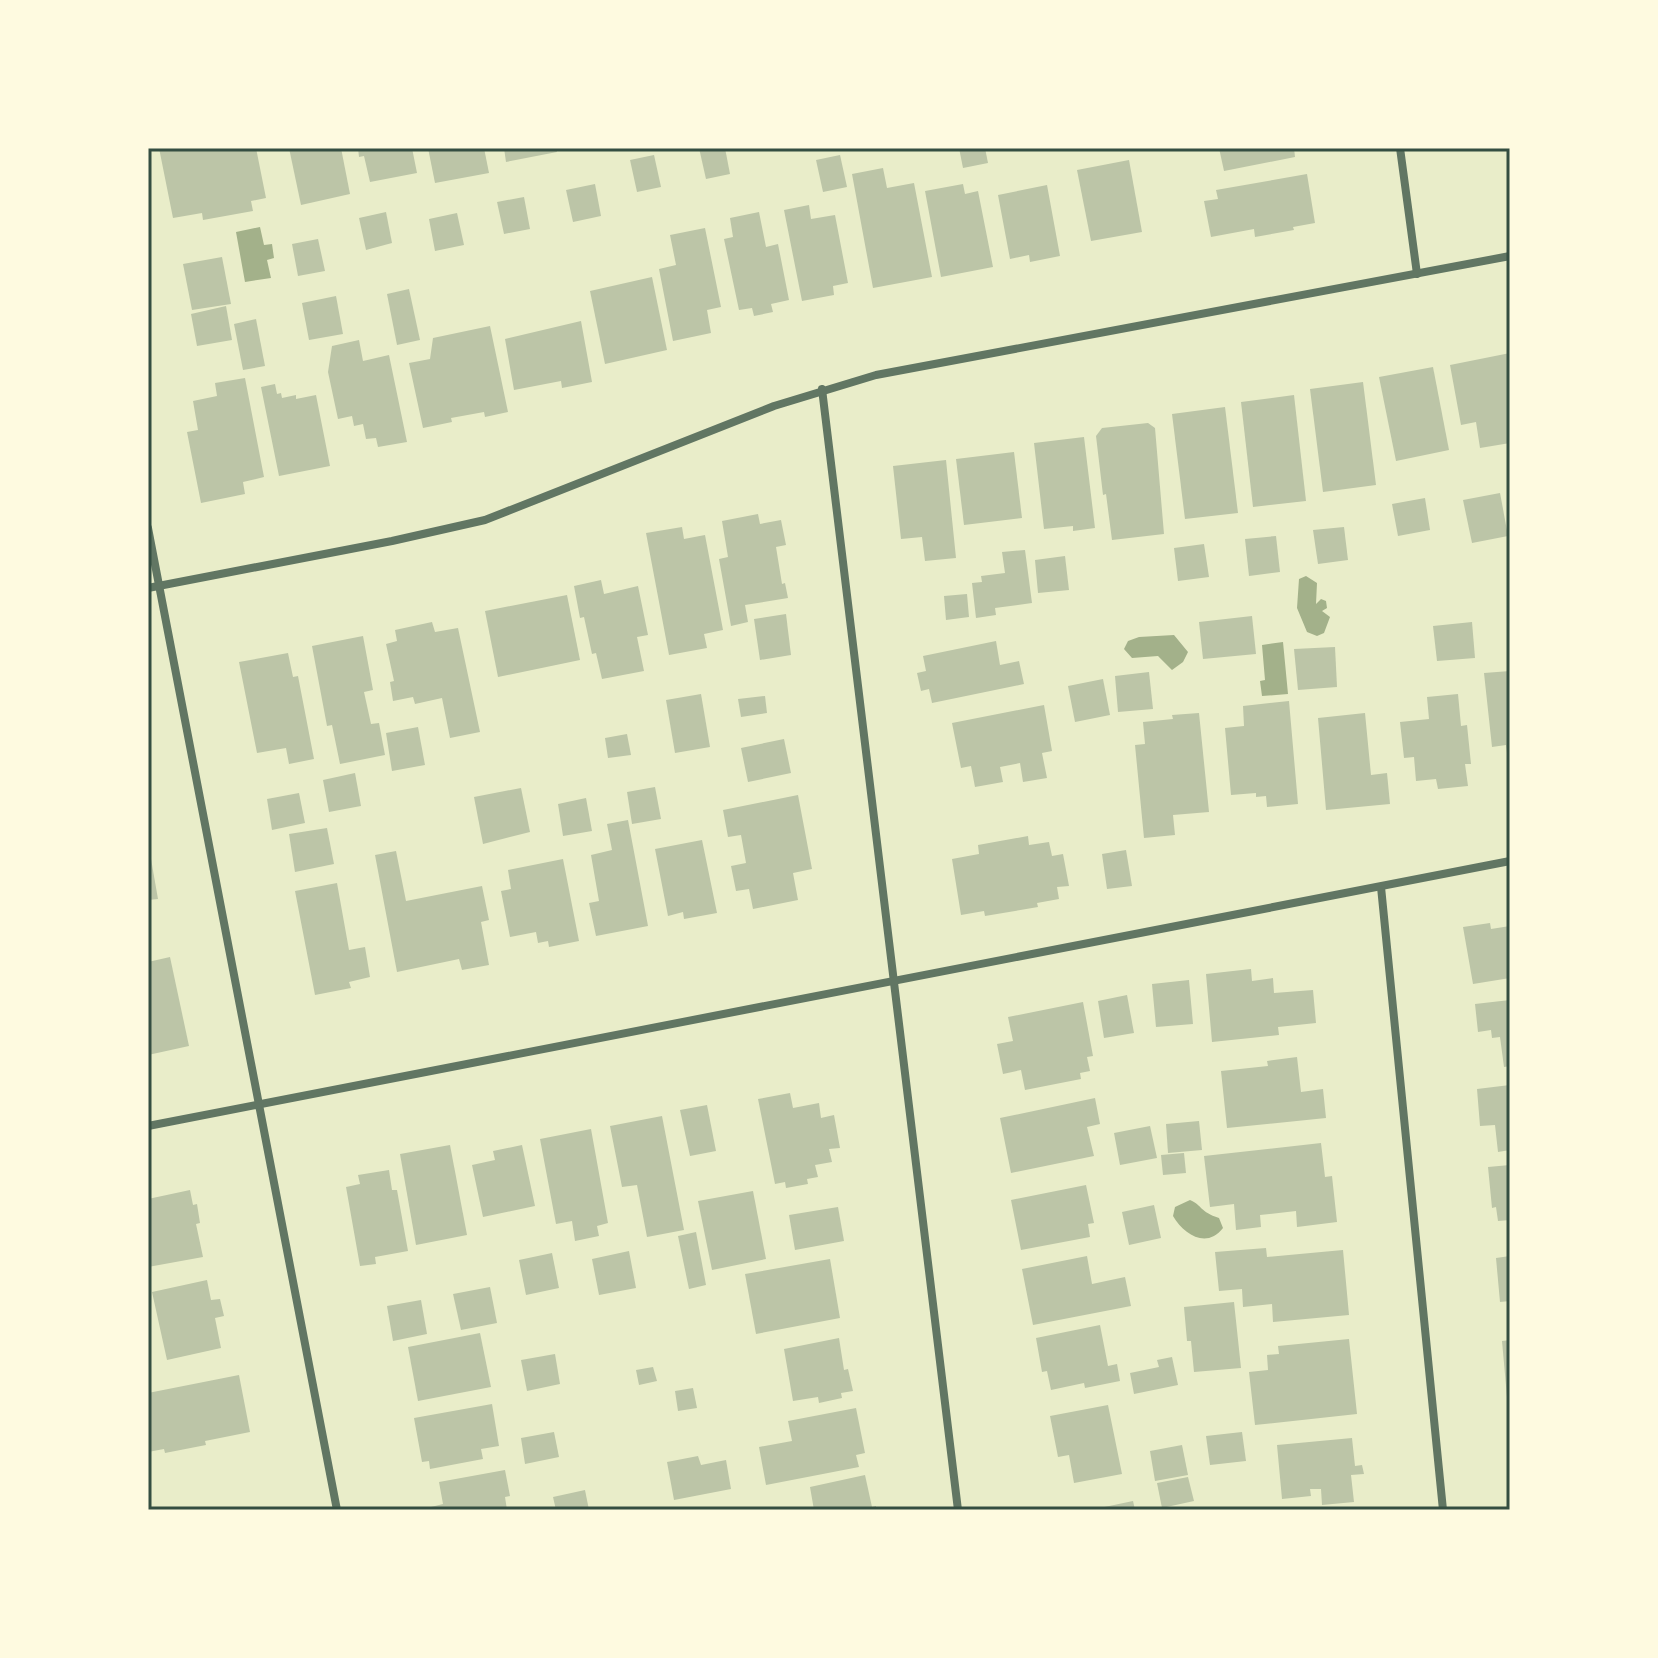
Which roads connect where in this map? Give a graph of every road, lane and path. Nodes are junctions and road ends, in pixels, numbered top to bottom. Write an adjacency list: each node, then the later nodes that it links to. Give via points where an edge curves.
1 (1400, 148): 3 (street)
2 (1510, 256): 3 (street)
3 (1417, 274): 4 (street)
4 (822, 389): 6 (street, via 485,520); 10 (street)
5 (148, 528): 6 (street)
6 (159, 585): 7 (street); 11 (street)
7 (148, 588)
8 (1510, 861): 9 (street)
9 (1381, 887): 10 (street); 15 (street)
10 (893, 981): 11 (street); 14 (street)
11 (259, 1105): 12 (street); 13 (street)
12 (148, 1126)
13 (337, 1510)
14 (958, 1510)
15 (1443, 1510)

